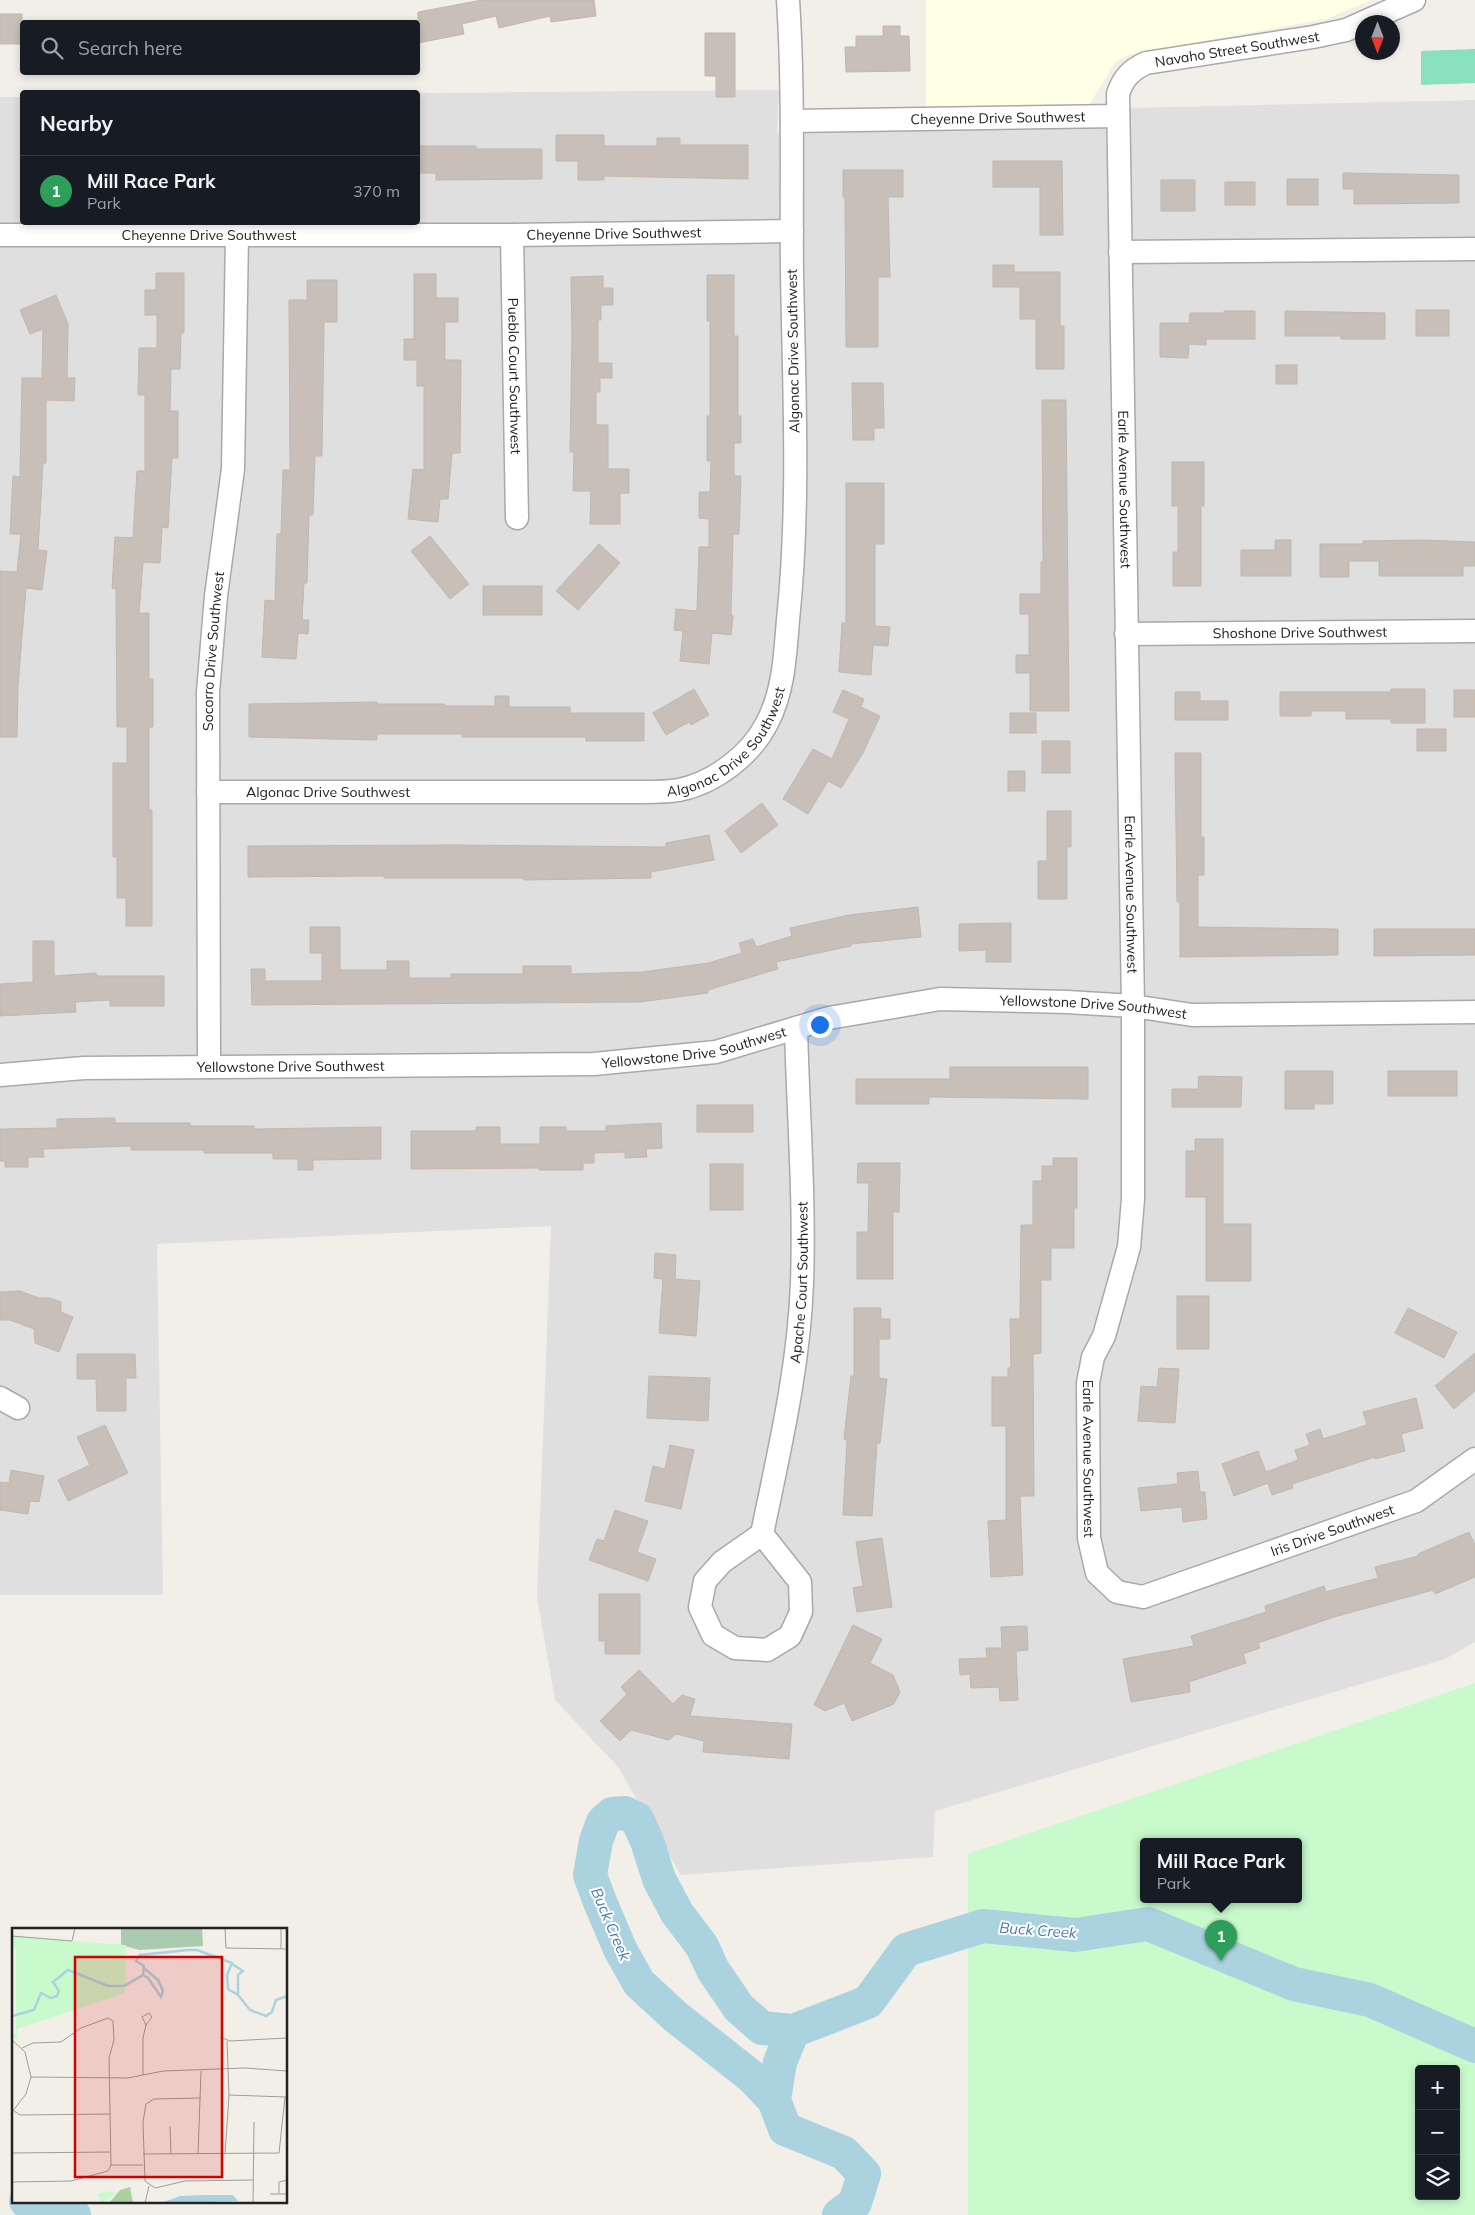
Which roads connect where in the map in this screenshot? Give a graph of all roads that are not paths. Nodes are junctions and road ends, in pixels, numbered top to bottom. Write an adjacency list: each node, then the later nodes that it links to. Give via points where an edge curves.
1 (788, 0): 6 (street)
2 (1414, 0): 3 (street, Navaho Street Southwest)
3 (1381, 15)
4 (1355, 26): 5 (street, Navaho Street Southwest, via 1314,37 1146,63 1131,71 1121,85)
5 (1118, 116): 6 (street, Cheyenne Drive Southwest); 12 (street, Earle Avenue Southwest)
6 (792, 120): 7 (street)
7 (792, 231): 9 (street, Cheyenne Drive Southwest); 16 (street, Algonac Drive Southwest, via 795,470 792,582 777,699 766,725 742,755 703,782 661,792)
8 (0, 235): 10 (street, Cheyenne Drive Southwest)
9 (512, 235): 10 (street, Cheyenne Drive Southwest); 13 (street, Pueblo Court Southwest)
10 (237, 236): 16 (street, Socorro Drive Southwest, via 234,450 209,661)
11 (1475, 250): 12 (street)
12 (1120, 252): 15 (street, Earle Avenue Southwest)
13 (518, 518)
14 (1475, 631): 15 (street, Shoshone Drive Southwest)
15 (1126, 634): 17 (street, Earle Avenue Southwest)
16 (208, 792): 20 (street, Socorro Drive Southwest)
17 (1133, 1006): 18 (street, Yellowstone Drive Southwest, via 1192,1015); 19 (street, Yellowstone Drive Southwest, via 940,999 829,1018); 24 (street, Earle Avenue Southwest, via 1133,1199 1128,1247 1088,1383 1089,1538 1097,1573 1117,1592 1143,1597)
18 (1475, 1012)
19 (796, 1028): 20 (street, Yellowstone Drive Southwest, via 716,1052 594,1064); 23 (street, Apache Court Southwest, via 802,1283 790,1396)
20 (209, 1066): 21 (street, Yellowstone Drive Southwest, via 84,1068)
21 (0, 1075)
22 (1475, 1458): 24 (street, Iris Drive Southwest, via 1416,1501)
23 (762, 1534): 23 (street, via 722,1562 705,1581 700,1607 713,1635 735,1648 767,1650 790,1636 802,1612 800,1582)
24 (1180, 1586)

